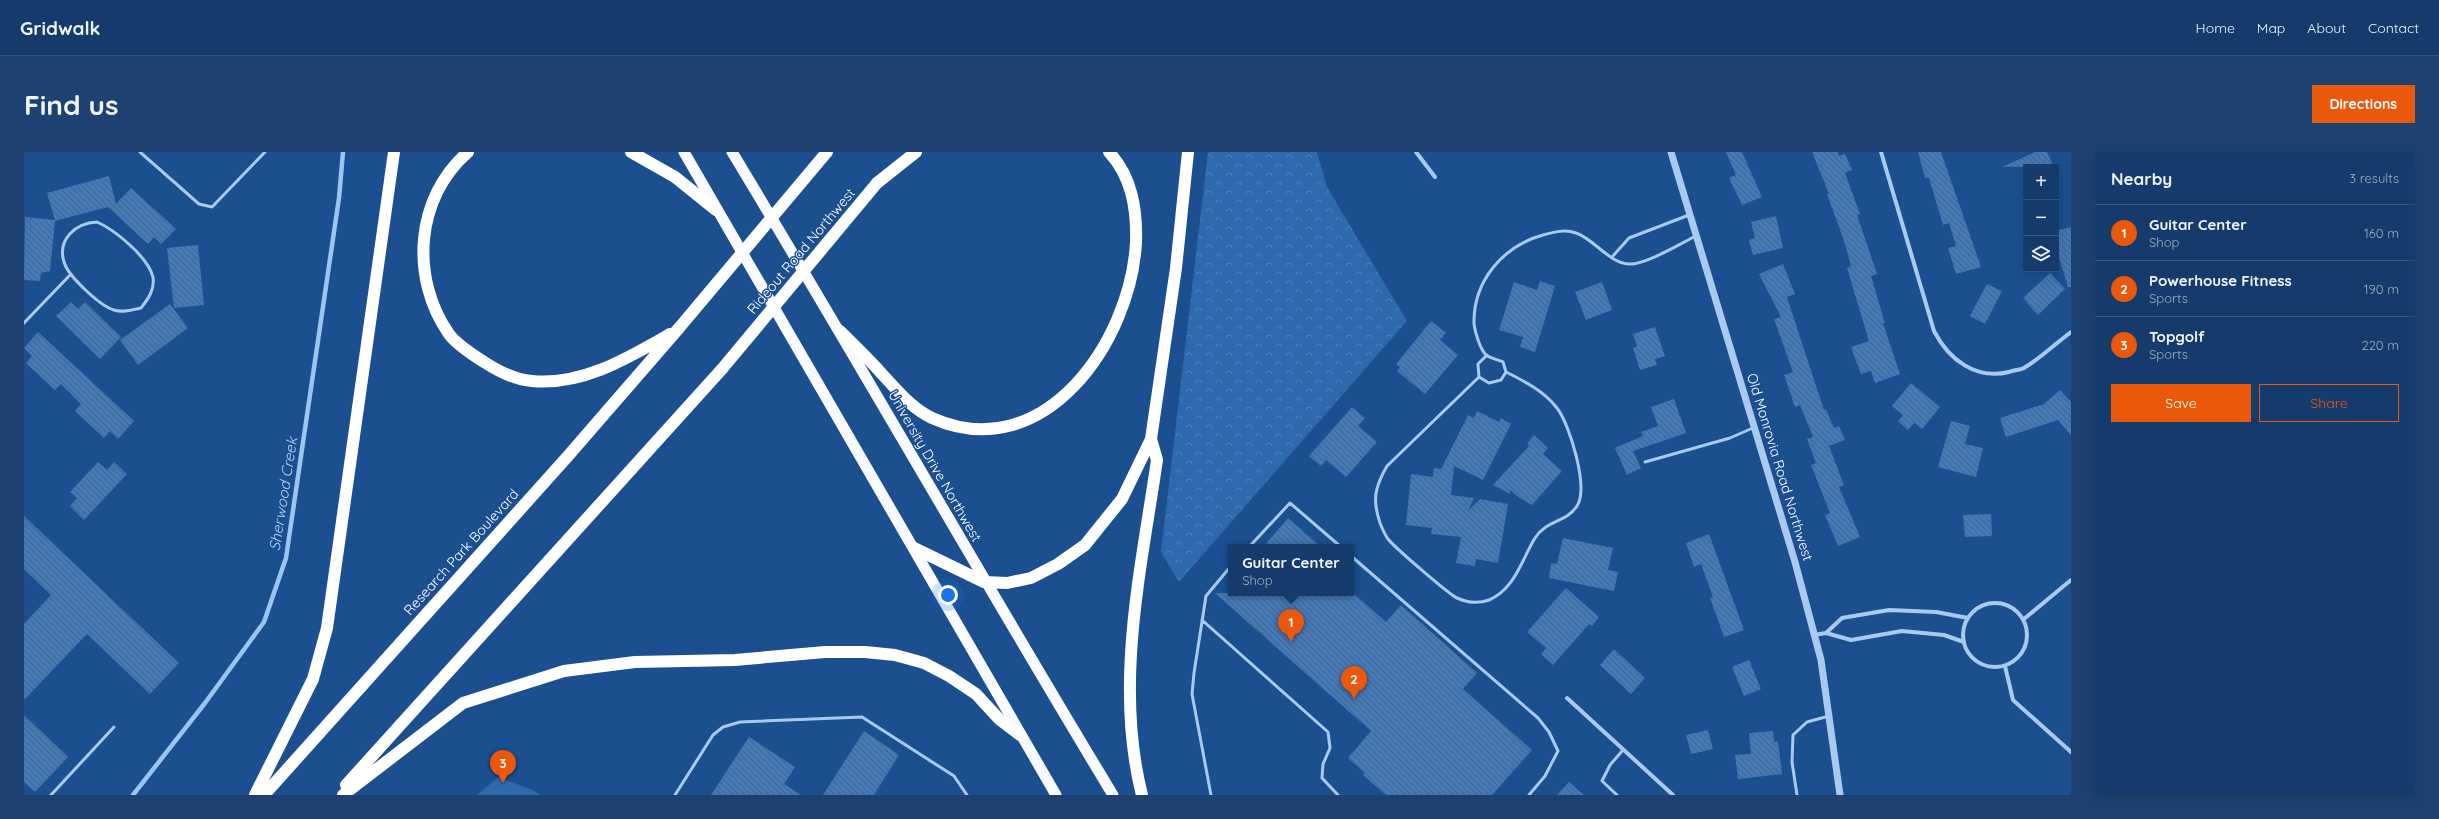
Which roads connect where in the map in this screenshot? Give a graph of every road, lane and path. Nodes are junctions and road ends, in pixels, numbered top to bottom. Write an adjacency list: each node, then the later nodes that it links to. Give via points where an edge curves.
1 (140, 152): 2 (lane, via 199,204 212,207)
2 (265, 152)
3 (395, 152): 54 (highway, via 327,628 313,679)
4 (468, 152): 24 (highway, via 436,195 425,223 423,252 426,285 436,309 450,335 475,356 499,372 531,382 564,380 604,370)
5 (631, 152): 18 (highway, via 675,177)
6 (684, 152): 18 (highway)
7 (732, 152): 25 (highway, University Drive Northwest)
8 (827, 152): 24 (highway, bridge)
9 (902, 152): 17 (highway, Rideout Road Northwest)
10 (916, 152): 17 (highway)
11 (1109, 152): 25 (highway, via 1118,161 1130,186 1137,216 1135,266 1123,307 1102,351 1084,377 1064,397 1037,415 989,429 960,427 931,417 905,399)
12 (1188, 152): 31 (highway, via 1176,268)
13 (1416, 152): 16 (street)
14 (1672, 152): 19 (street, Old Monrovia Road Northwest)
15 (1881, 152): 26 (street, via 1934,331 1942,346 1955,360 1980,373 1999,374 2023,368)
16 (1435, 177)
17 (877, 183): 56 (highway, Rideout Road Northwest, bridge, via 722,369)
18 (716, 210): 35 (highway)
19 (1691, 214): 20 (street, Old Monrovia Road Northwest); 21 (lane, via 1629,238)
20 (1696, 236): 21 (lane, via 1643,261 1628,264); 30 (street, Old Monrovia Road Northwest)
21 (1612, 257): 27 (lane, via 1577,233 1571,232 1559,231 1516,246 1480,286 1475,304 1474,326)
22 (71, 274): 22 (lane, via 104,306 115,311 141,308 151,294 153,278 148,265 112,229 97,222 80,225 67,236 63,249 64,262); 23 (lane)
23 (24, 323)
24 (679, 328): 55 (highway, Research Park Boulevard, via 568,456)
25 (840, 331): 39 (highway, University Drive Northwest)
26 (2071, 332)
27 (1487, 355): 28 (lane, via 1503,362); 29 (lane, via 1478,364)
28 (1506, 372): 29 (lane, via 1502,380 1489,383); 29 (lane, via 1531,385 1558,408 1574,446 1581,484 1578,505 1568,516 1541,528 1527,550 1516,575 1507,586 1490,599 1473,603 1456,598 1389,539 1380,524 1375,505 1376,484 1387,466)
29 (1479, 377)
30 (1755, 427): 32 (lane, via 1730,438); 44 (street, Old Monrovia Road Northwest)
31 (1151, 439): 39 (highway, via 1122,499 1085,545 1058,564 1031,578 1007,583); 62 (highway, via 1157,460 1136,598 1130,726 1134,765)
32 (1646, 462)
33 (1252, 544): 34 (lane, via 1290,503)
34 (1338, 544)
35 (914, 548): 39 (highway); 50 (highway)
36 (1354, 559): 65 (lane, via 1538,718 1549,732 1558,751 1545,776)
37 (1228, 570): 42 (lane, via 1206,596)
38 (2071, 580): 41 (street)
39 (984, 582): 61 (highway, University Drive Northwest)
40 (1968, 618): 41 (street, via 1982,606 2001,603 2018,611); 43 (street, via 1936,612 1889,610 1842,618); 45 (street, via 1964,626)
41 (2024, 619): 46 (street, via 2027,628 2025,647 2020,655)
42 (1202, 620): 63 (lane, via 1192,694); 64 (lane, via 1328,732 1330,748 1323,764 1322,778)
43 (1826, 633): 44 (street); 45 (street, via 1851,640 1902,631 1944,635)
44 (1814, 635): 48 (street, Old Monrovia Road Northwest)
45 (1964, 642): 46 (street, via 1968,652 1979,662 1994,667)
46 (2005, 666): 52 (street, via 2013,700)
47 (1567, 698): 51 (street)
48 (1829, 716): 68 (lane, via 1806,722 1794,735 1792,762); 69 (street, Old Monrovia Road Northwest)
49 (114, 727): 53 (lane)
50 (1020, 735): 57 (highway, via 998,719 976,694 949,676 924,664 895,655 825,652 735,660 636,662 564,671 504,688 464,703); 60 (highway)
51 (1623, 750): 66 (lane, via 1610,765 1602,781); 67 (street)
52 (2071, 752)
53 (51, 795)
54 (256, 795)
55 (264, 795)
56 (337, 795)
57 (343, 795)
58 (675, 795): 59 (lane, via 713,735 723,728 740,722 862,717 954,776)
59 (967, 795)
60 (1056, 795)
61 (1113, 795)
62 (1142, 795)
63 (1211, 795)
64 (1338, 795)
65 (1529, 795)
66 (1617, 795)
67 (1673, 795)
68 (1796, 795)
69 (1840, 795)

